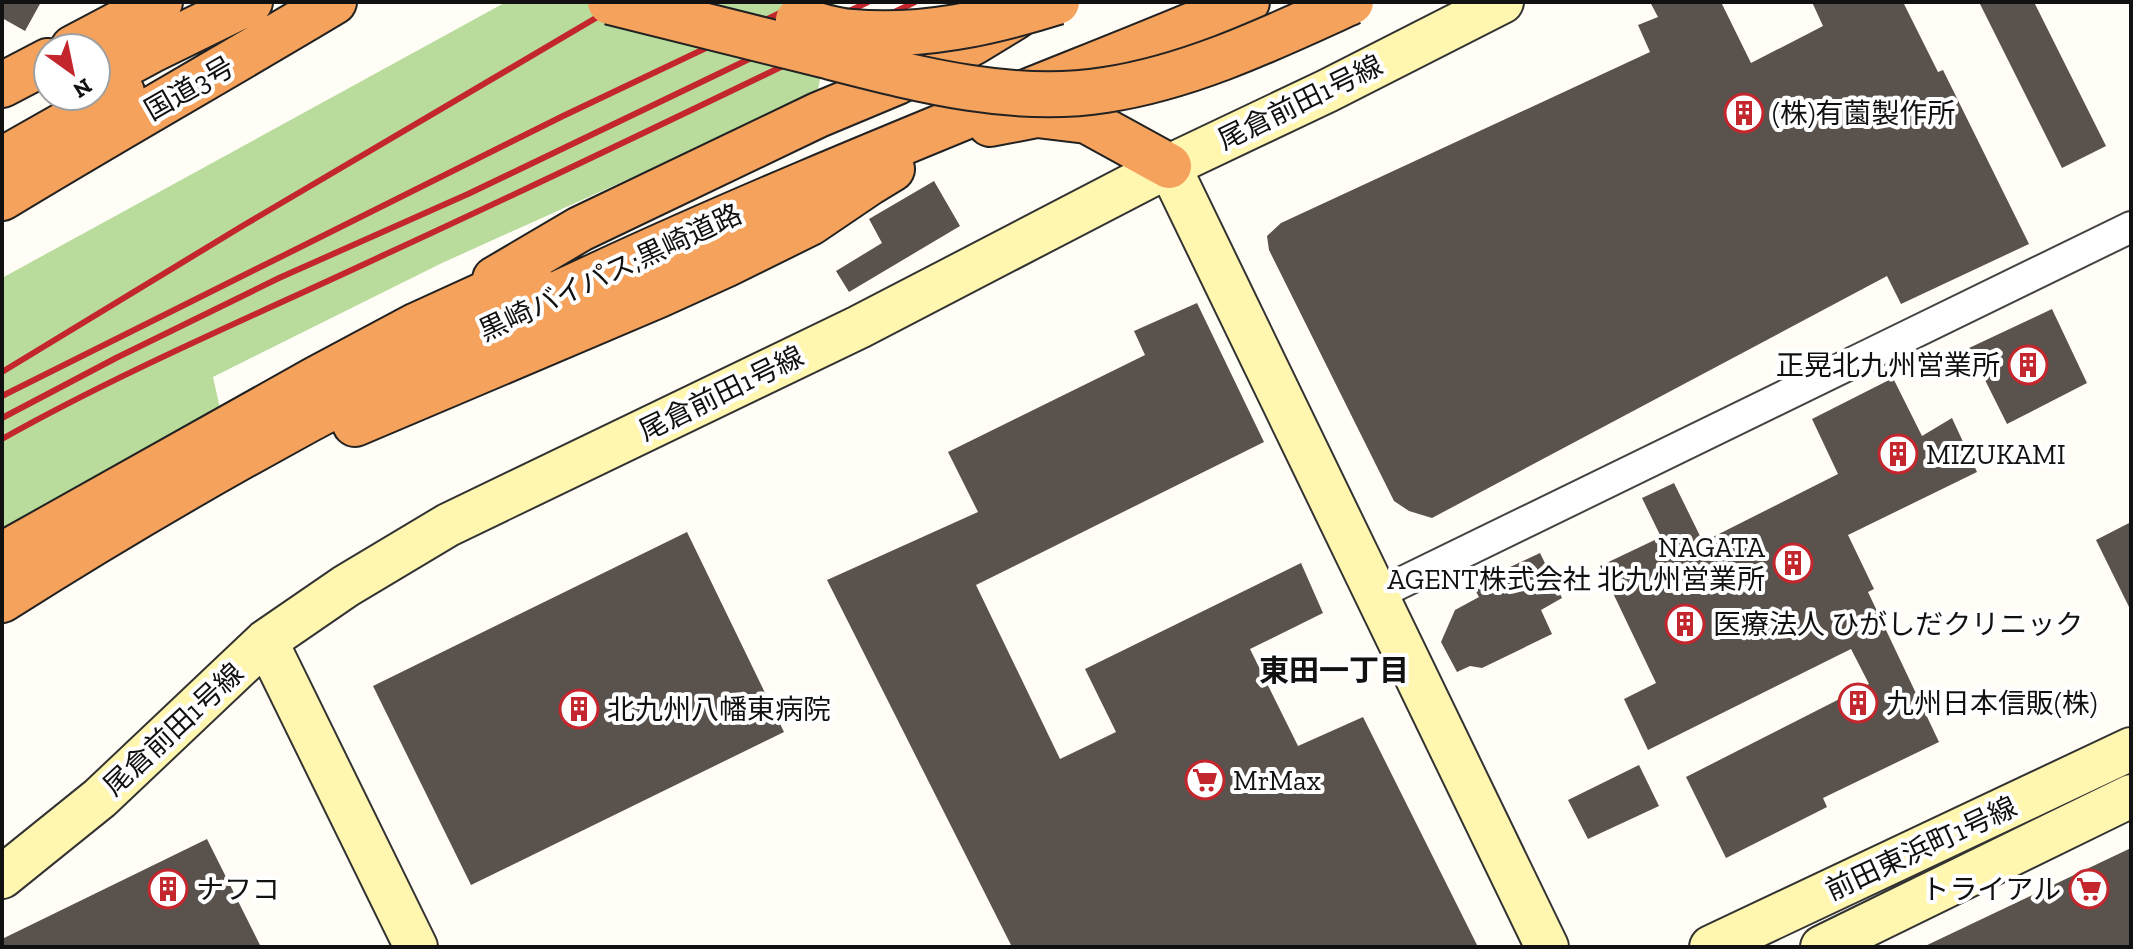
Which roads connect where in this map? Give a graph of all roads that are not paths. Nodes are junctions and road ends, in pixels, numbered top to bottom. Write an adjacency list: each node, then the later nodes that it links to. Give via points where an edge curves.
1 (160, 2): 13 (highway)
2 (250, 2): 15 (highway)
3 (312, 2): 19 (highway, via 163,70)
4 (334, 2): 21 (highway, 国道3号)
5 (610, 2): 11 (highway, bridge, via 938,84 1055,95 1149,82 1213,61)
6 (726, 2): 8 (highway, bridge, via 850,32 924,32 987,22)
7 (1037, 2): 23 (highway, via 897,82 580,229)
8 (1057, 2)
9 (1169, 2): 23 (highway, 黒崎バイパス;黒崎道路, via 706,194)
10 (1247, 2): 25 (highway, 黒崎バイパス;黒崎道路, via 601,273 349,397)
11 (1351, 2)
12 (1502, 2): 20 (street, 尾倉前田1号線)
13 (103, 32)
14 (32, 69): 16 (highway)
15 (112, 71)
16 (2, 85)
17 (38, 112): 18 (highway)
18 (2, 133)
19 (2, 160)
20 (1169, 166): 25 (highway, via 1087,121 1037,115 984,125 926,150 810,223 725,265 266,463); 26 (street); 28 (street, 尾倉前田1号線, via 859,327 448,525)
21 (2, 198)
22 (2131, 227): 26 (street)
23 (417, 325): 24 (highway, 黒崎バイパス;黒崎道路)
24 (2, 555)
25 (67, 559): 27 (highway, 黒崎バイパス;黒崎道路)
26 (1378, 594): 33 (street)
27 (2, 600)
28 (266, 641): 31 (street, 尾倉前田1号線, via 100,798); 32 (street)
29 (2131, 749): 34 (street, 前田東浜町1号線)
30 (2131, 796): 35 (street, 前田東浜町1号線)
31 (2, 877)
32 (416, 947)
33 (1547, 947)
34 (1711, 947)
35 (1822, 947)

